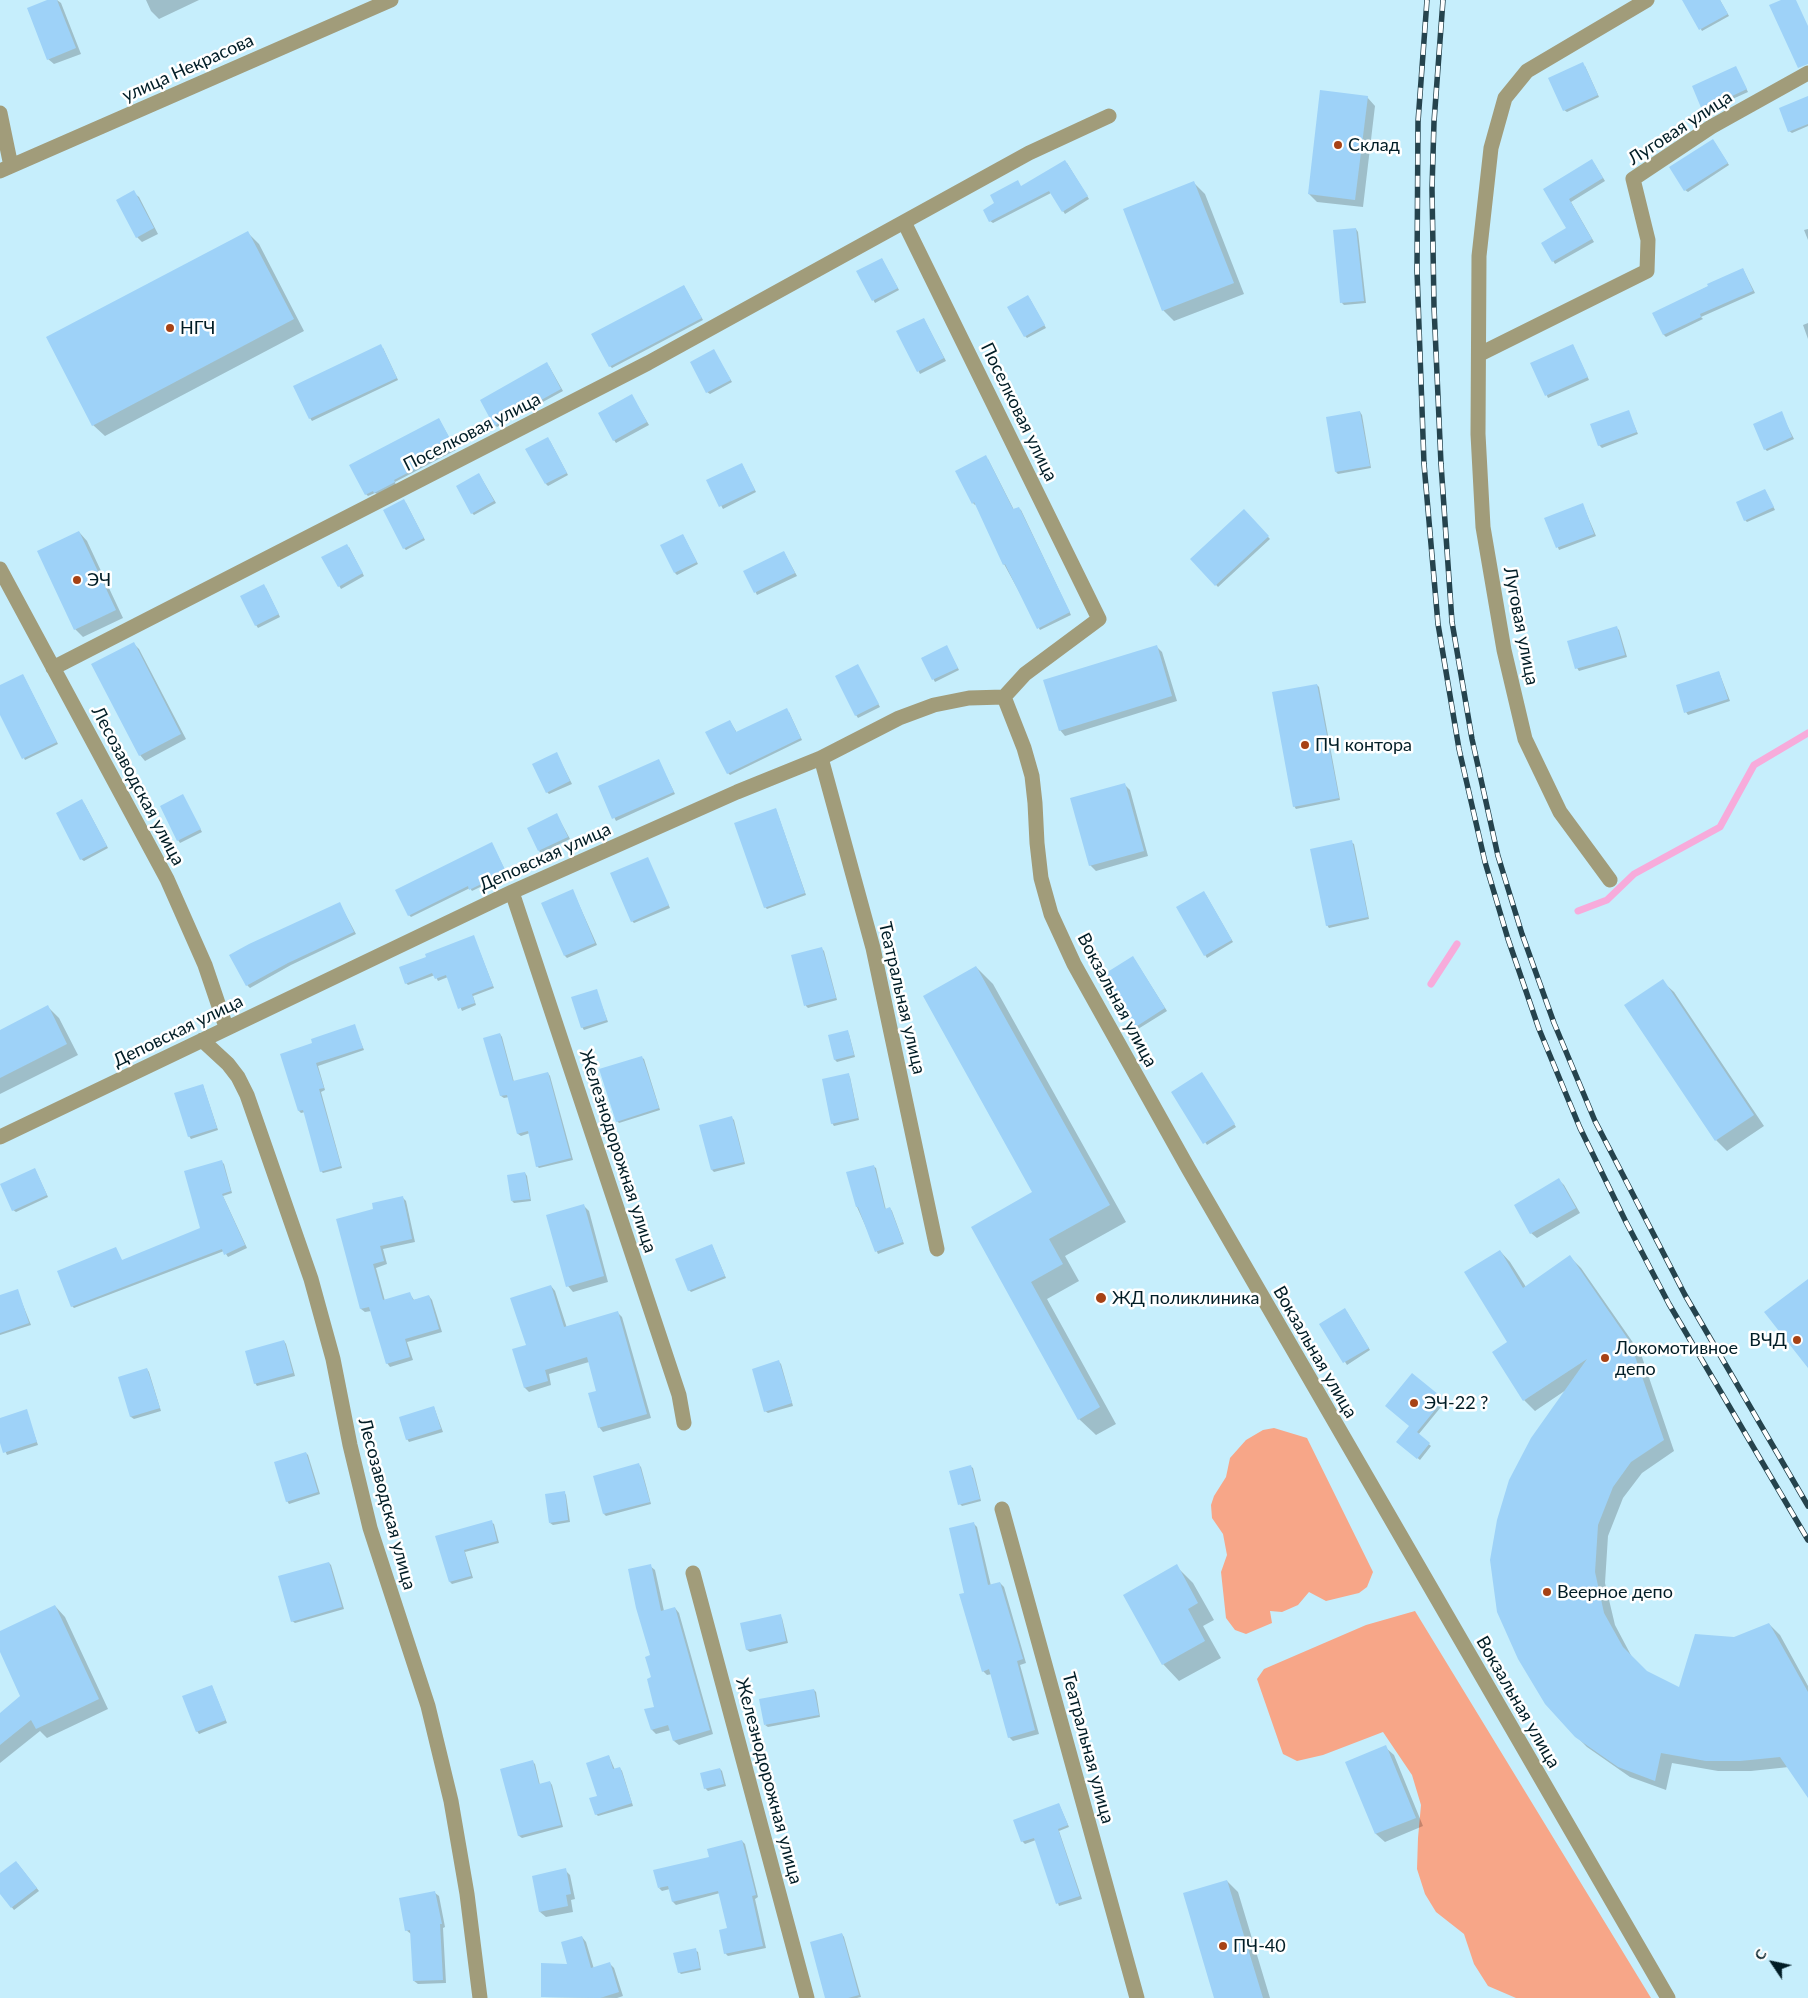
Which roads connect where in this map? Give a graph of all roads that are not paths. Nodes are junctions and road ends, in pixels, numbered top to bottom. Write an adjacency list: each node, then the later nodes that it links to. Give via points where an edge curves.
1 (391, 0): 6 (street, улица Некрасова)
2 (1647, 0): 8 (street, Луговая улица, via 1528,71 1505,98 1491,148 1479,256)
3 (1808, 73): 8 (street, Луговая улица, via 1711,127 1633,179 1648,240 1647,271)
4 (0, 113): 6 (street)
5 (1109, 116): 7 (street, Поселковая улица, via 1029,153)
6 (6, 168)
7 (904, 222): 10 (street, Поселковая улица, via 648,363); 11 (street, Поселковая улица, via 1099,619 1025,674)
8 (1480, 354): 13 (street, Луговая улица, via 1478,434 1483,527 1504,650 1525,738 1560,812)
9 (0, 569): 10 (street, Лесозаводская улица)
10 (53, 668): 15 (street, Лесозаводская улица, via 167,879 205,966)
11 (1004, 697): 12 (street, Деповская улица, via 969,698 934,705 899,718); 25 (street, Вокзальная улица, via 1032,776 1040,878 1051,914 1074,964 1188,1168)
12 (821, 758): 14 (street, Деповская улица); 18 (street, Театральная улица, via 872,948)
13 (1610, 880)
14 (512, 892): 15 (street, Деповская улица); 19 (street, Железнодорожная улица, via 679,1395)
15 (226, 1027): 16 (street, Деповская улица)
16 (202, 1040): 17 (street, Деповская улица); 22 (street, Лесозаводская улица, via 228,1064 247,1095 310,1279 333,1359 370,1528 428,1706 451,1801)
17 (0, 1137)
18 (937, 1249)
19 (684, 1423)
20 (1002, 1509): 24 (street, Театральная улица)
21 (693, 1573): 23 (street, Железнодорожная улица)
22 (480, 1998)
23 (808, 1998)
24 (1137, 1998)
25 (1668, 1998)

